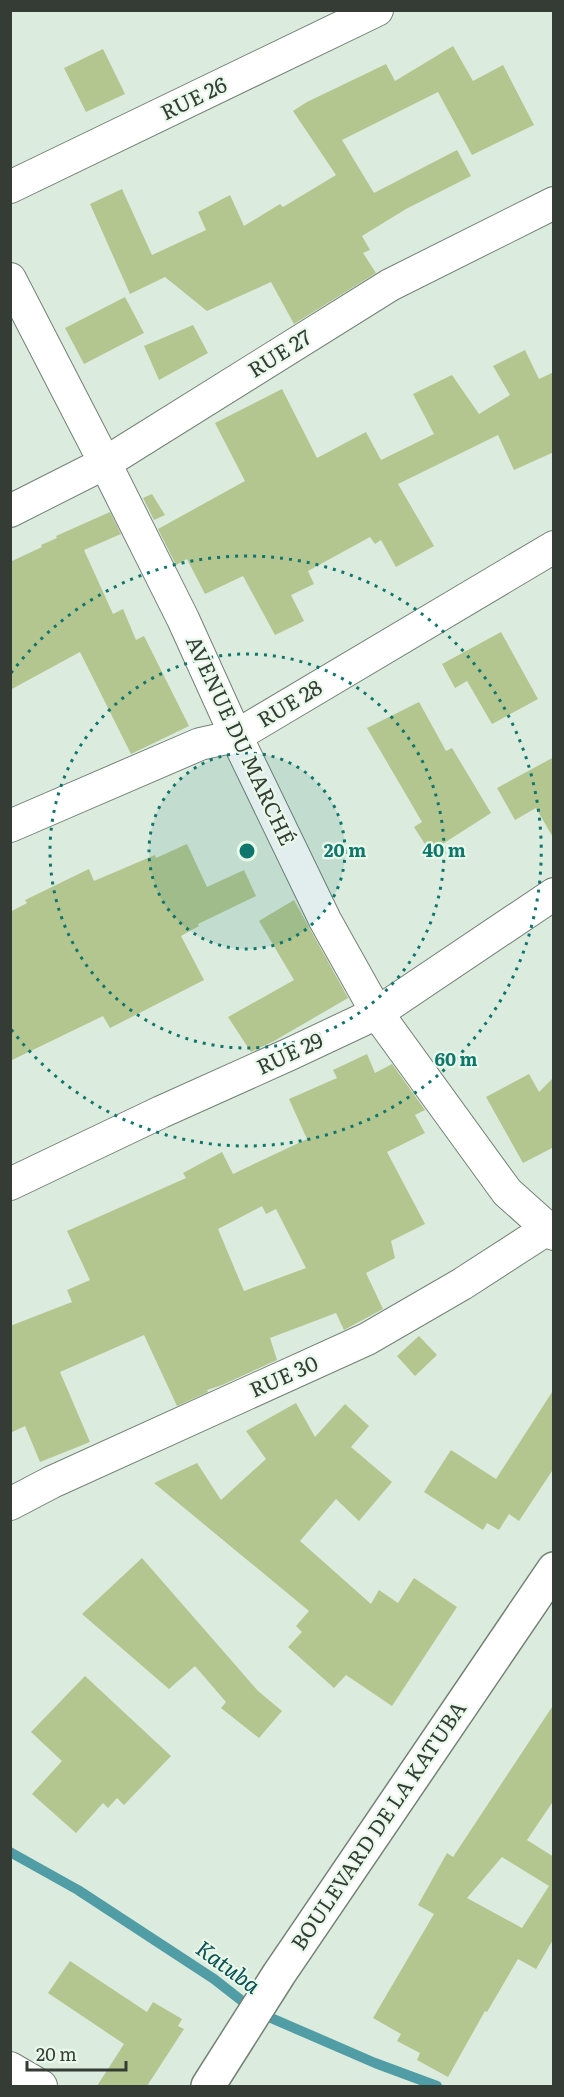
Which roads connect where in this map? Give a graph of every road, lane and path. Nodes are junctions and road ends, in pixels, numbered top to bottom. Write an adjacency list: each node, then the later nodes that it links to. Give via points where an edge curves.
1 (377, 10): 2 (street, RUE 26)
2 (10, 187)
3 (554, 203): 5 (street, RUE 27, via 390,285)
4 (10, 279): 5 (street, AVENUE DU MARCHÉ)
5 (105, 463): 6 (street, RUE 27); 8 (street, AVENUE DU MARCHÉ)
6 (10, 511)
7 (554, 547): 8 (street, RUE 28)
8 (236, 736): 9 (street, RUE 28, via 200,744); 11 (street, AVENUE DU MARCHÉ, via 325,920)
9 (10, 826)
10 (554, 894): 11 (street, RUE 29)
11 (377, 1013): 12 (street, RUE 29); 13 (street, AVENUE DU MARCHÉ, via 507,1192)
12 (10, 1184)
13 (550, 1231): 14 (street, RUE 30, via 367,1339)
14 (10, 1504)
15 (554, 1569): 18 (street, BOULEVARD DE LA KATUBA, via 279,1974)
16 (10, 2068): 17 (street)
17 (41, 2086)
18 (208, 2086)

